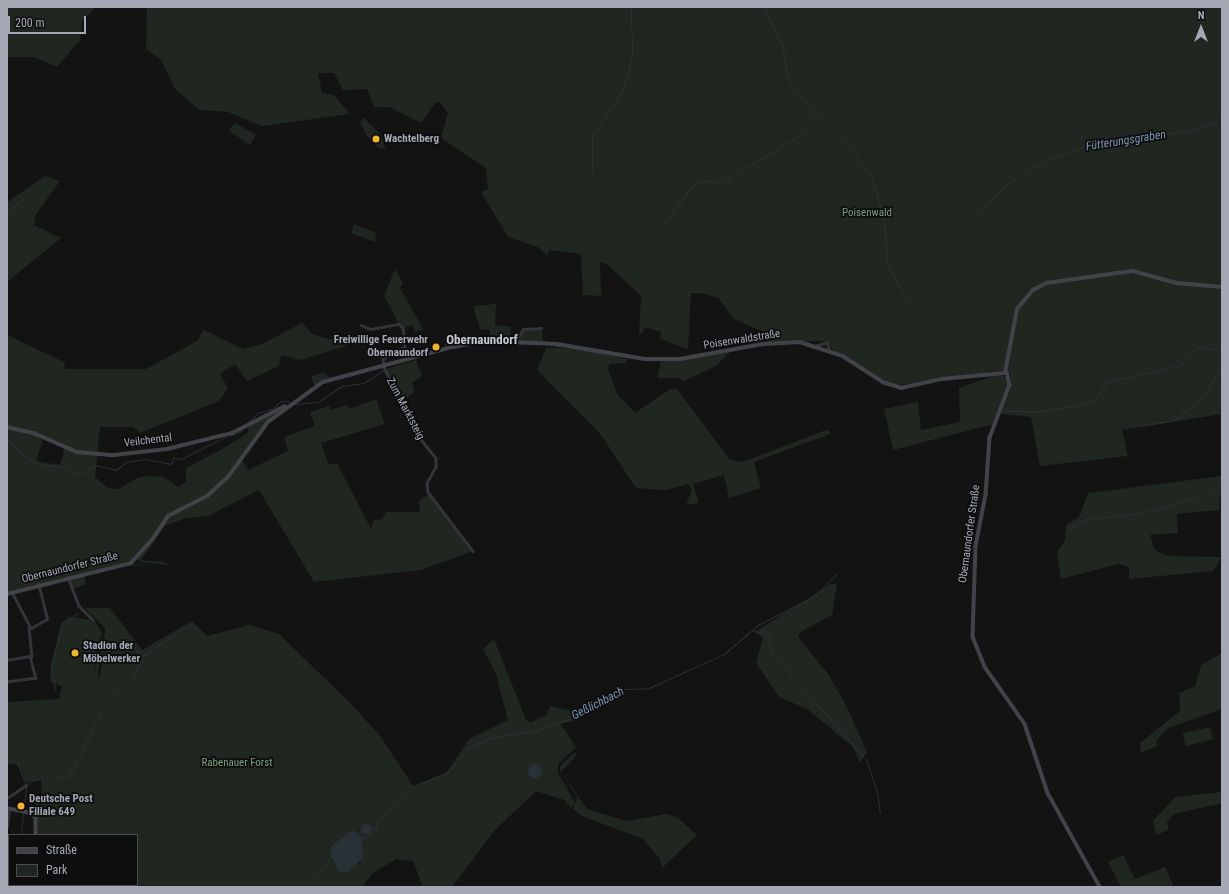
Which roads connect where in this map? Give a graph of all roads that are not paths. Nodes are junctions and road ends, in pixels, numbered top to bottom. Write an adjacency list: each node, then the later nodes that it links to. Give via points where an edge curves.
1 (1222, 287): 8 (street, Obernaundorfer Straße, via 1177,283 1133,271 1042,284 1017,309)
2 (361, 325): 7 (street, Zum Marktsteig, via 370,329 399,324 403,328 405,347 383,359)
3 (542, 328): 4 (street, via 524,329)
4 (514, 343): 5 (street, Poisenwaldstraße, via 579,346 635,360 680,359 764,344 800,342); 7 (street, Poisenwaldstraße, via 469,343)
5 (815, 346): 6 (street, Poisenwaldstraße); 6 (street, via 827,342)
6 (830, 351): 8 (street, Poisenwaldstraße, via 899,388)
7 (384, 369): 9 (street, Poisenwaldstraße, via 323,382); 12 (street, Zum Marktsteig, via 415,432 436,458 436,467 427,483 428,492)
8 (1007, 372): 27 (street, Obernaundorfer Straße, via 1010,384 990,438 986,495 976,546 973,637 984,667 1025,724 1048,793)
9 (287, 405): 10 (street, Veilchental, via 232,433 167,449 140,449 114,455 77,452 34,433); 11 (street, Poisenwaldstraße, via 265,426)
10 (7, 427)
11 (239, 463): 13 (street, Obernaundorfer Straße, via 207,496 168,516 152,540 131,563)
12 (473, 551)
13 (68, 577): 14 (street, Obernaundorfer Straße); 17 (street, via 79,606)
14 (38, 584): 15 (street, Obernaundorfer Straße); 18 (street, via 47,619)
15 (12, 592): 16 (street, Obernaundorfer Straße); 18 (street)
16 (7, 594)
17 (93, 620)
18 (29, 627): 19 (street)
19 (32, 656)
20 (7, 660): 21 (street, via 30,656 36,678)
21 (7, 682)
22 (25, 785): 23 (street)
23 (7, 798)
24 (8, 809): 25 (street); 26 (street, via 24,811 36,818)
25 (7, 827)
26 (36, 834)
27 (1100, 887)

